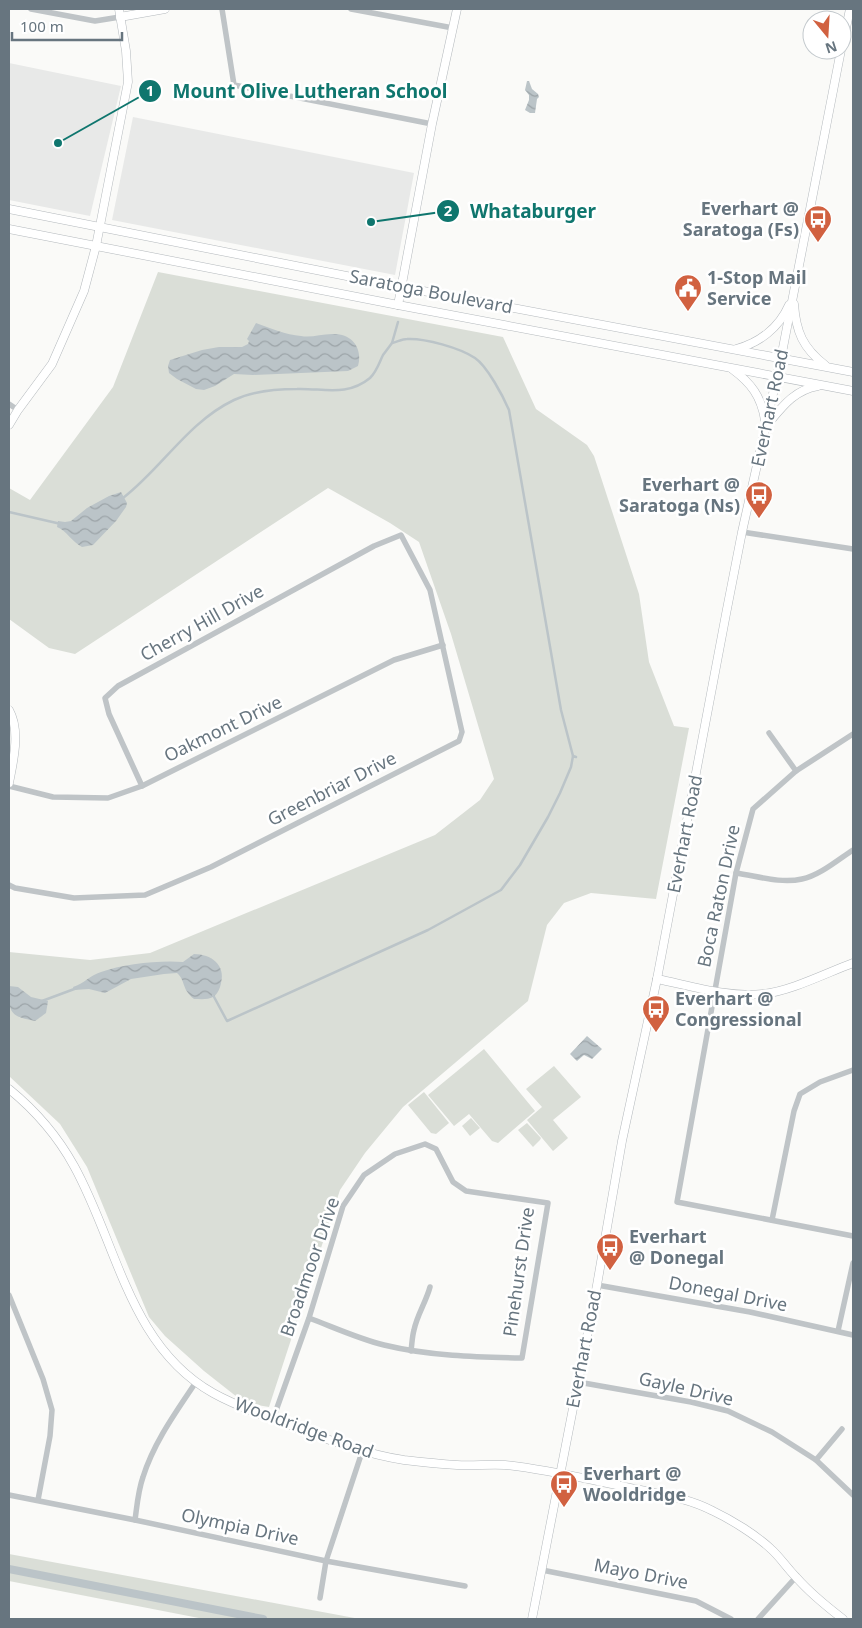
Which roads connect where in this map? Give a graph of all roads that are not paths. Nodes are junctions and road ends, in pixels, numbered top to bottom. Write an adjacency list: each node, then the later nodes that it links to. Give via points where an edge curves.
1 (31, 9): 6 (street, via 95,20)
2 (165, 9): 6 (main road)
3 (222, 9): 9 (street, via 234,85)
4 (351, 9): 7 (street)
5 (457, 9): 7 (main road)
6 (119, 13): 11 (main road, via 128,82)
7 (453, 28): 9 (main road)
8 (840, 60): 15 (main road, Everhart Road)
9 (432, 124): 14 (main road)
10 (9, 209): 11 (main road, Saratoga Boulevard)
11 (100, 226): 13 (main road); 14 (main road, Saratoga Boulevard)
12 (9, 229): 13 (main road, Saratoga Boulevard)
13 (96, 246): 16 (main road, Saratoga Boulevard); 26 (main road, via 84,291 52,364)
14 (402, 287): 16 (main road); 17 (main road, Saratoga Boulevard)
15 (794, 292): 17 (main road, via 787,309 766,336); 18 (main road, Everhart Road); 19 (main road, via 800,338)
16 (398, 305): 20 (main road, Saratoga Boulevard)
17 (735, 349): 18 (main road, Saratoga Boulevard)
18 (781, 358): 19 (main road, Saratoga Boulevard); 22 (main road, Everhart Road)
19 (826, 367): 21 (main road, Saratoga Boulevard)
20 (730, 368): 22 (main road, Saratoga Boulevard); 28 (main road, via 755,390 762,404)
21 (853, 372)
22 (776, 376): 23 (main road, Saratoga Boulevard); 28 (main road, Everhart Road)
23 (823, 385): 24 (main road, Saratoga Boulevard); 28 (main road, via 792,396)
24 (853, 391)
25 (9, 404): 26 (street)
26 (18, 410): 27 (main road)
27 (9, 425)
28 (765, 426): 29 (main road, Everhart Road)
29 (742, 532): 31 (street); 43 (main road, Everhart Road)
30 (401, 535): 32 (street, Greenbriar Drive, via 430,590); 38 (street, Cherry Hill Drive, via 374,546 118,686 105,698 109,714)
31 (853, 549)
32 (443, 645): 38 (street, Oakmont Drive, via 394,660); 41 (street, Greenbriar Drive, via 462,732 459,741 212,867 145,896 74,898)
33 (9, 710): 37 (main road, via 16,749)
34 (769, 733): 36 (street)
35 (853, 734): 36 (street, Boca Raton Drive)
36 (796, 771): 40 (street, Boca Raton Drive, via 753,809)
37 (9, 785): 38 (street, Oakmont Drive, via 53,797 108,798)
38 (142, 786)
39 (853, 850): 40 (street, via 804,879 788,881)
40 (736, 873): 44 (street, Boca Raton Drive)
41 (9, 885)
42 (853, 963): 44 (main road, via 764,994 740,995)
43 (657, 979): 44 (main road); 51 (main road, Everhart Road, via 622,1141)
44 (715, 990): 48 (street, Boca Raton Drive, via 677,1202)
45 (853, 1070): 48 (street, via 820,1082 800,1094)
46 (9, 1089): 58 (main road, Wooldridge Road, via 43,1120 60,1143 86,1191 141,1318 169,1357)
47 (436, 1149): 54 (street, Broadmoor Drive, via 425,1144 395,1154 364,1174 343,1206); 57 (street, Pinehurst Drive, via 453,1182 466,1191 548,1203 522,1358 465,1357)
48 (772, 1220): 49 (street)
49 (853, 1236)
50 (853, 1263): 55 (street)
51 (597, 1285): 55 (street, Donegal Drive); 59 (main road, Everhart Road)
52 (430, 1287): 57 (street, via 413,1331)
53 (9, 1295): 67 (street, via 52,1410)
54 (308, 1318): 57 (street, via 382,1345); 60 (street, Broadmoor Drive)
55 (838, 1331): 56 (street, Donegal Drive)
56 (853, 1334)
57 (411, 1351)
58 (196, 1382): 60 (main road, Wooldridge Road, via 245,1409); 68 (street, via 152,1452 142,1479)
59 (578, 1382): 63 (street, Gayle Drive, via 728,1411 772,1432); 64 (main road, Everhart Road)
60 (273, 1419): 62 (main road, Wooldridge Road)
61 (842, 1429): 63 (street)
62 (362, 1452): 64 (main road, Wooldridge Road, via 404,1460 503,1465); 69 (street)
63 (816, 1460): 66 (street, Gayle Drive)
64 (560, 1474): 70 (main road, Everhart Road); 71 (main road, Wooldridge Road, via 683,1499 712,1510 770,1548)
65 (9, 1495): 67 (street, Olympia Drive)
66 (853, 1495)
67 (38, 1500): 68 (street, Olympia Drive)
68 (135, 1520): 69 (street, Olympia Drive)
69 (326, 1561): 72 (street, Olympia Drive); 73 (street)
70 (542, 1570): 74 (main road, Everhart Road); 75 (street, Mayo Drive, via 696,1601)
71 (796, 1578): 76 (street); 77 (main road, Wooldridge Road, via 822,1604)
72 (465, 1586)
73 (320, 1598)
74 (532, 1619)
75 (731, 1619)
76 (758, 1619)
77 (843, 1619)

